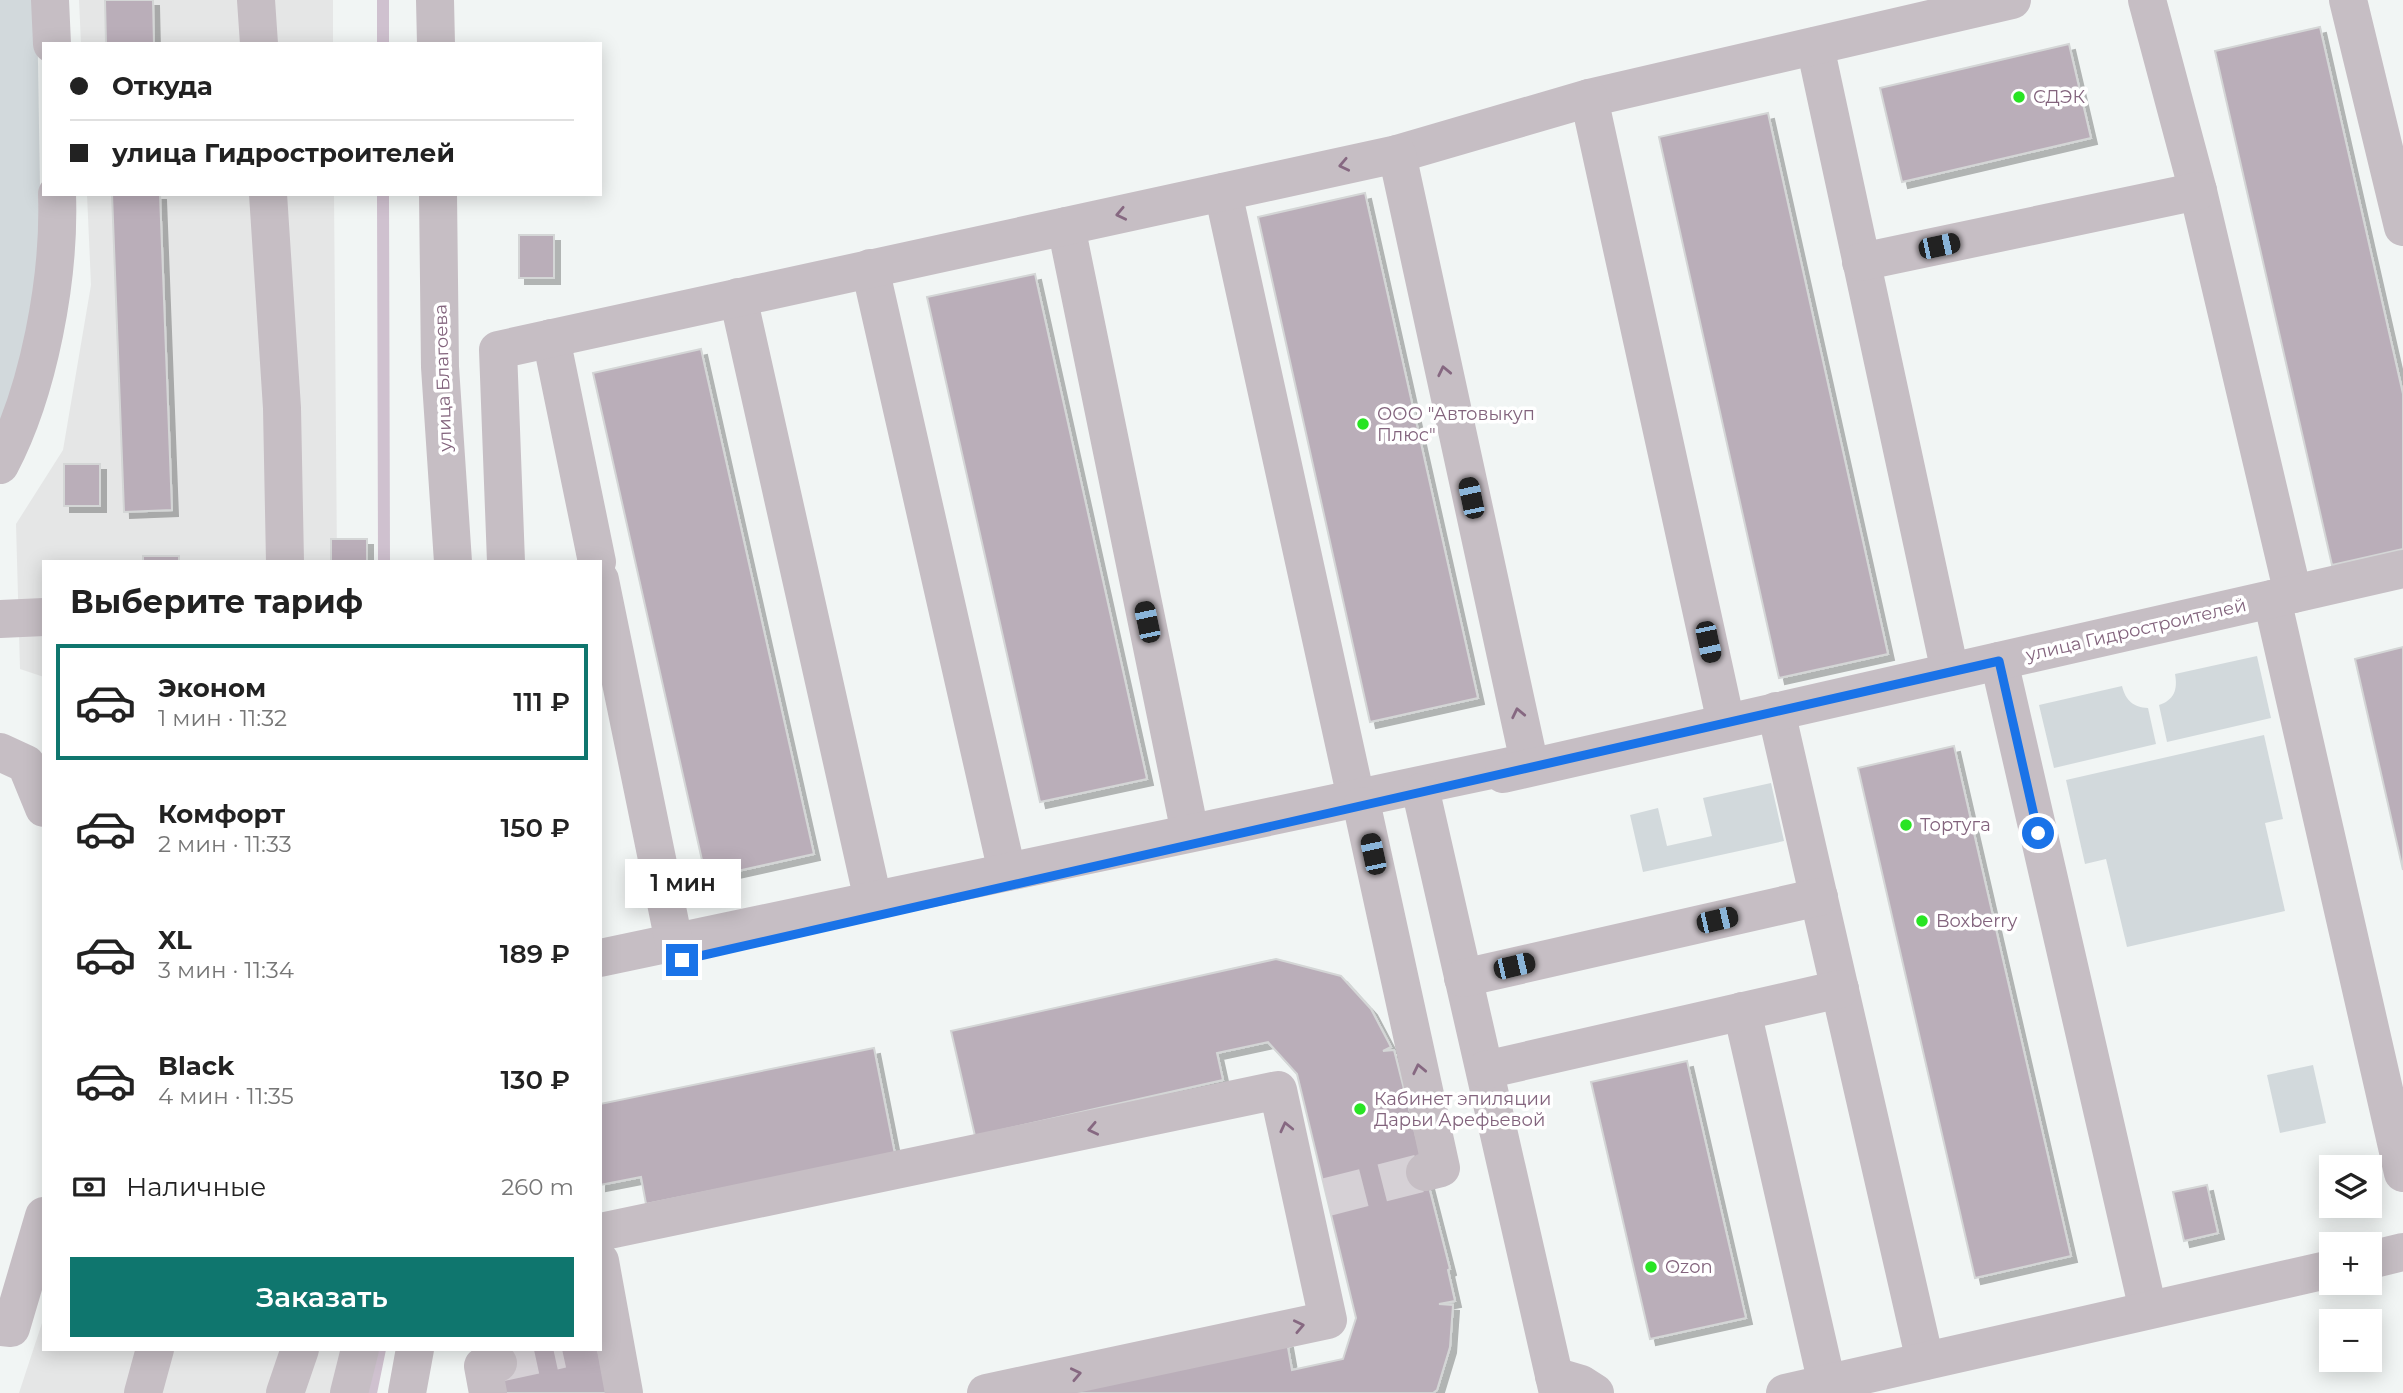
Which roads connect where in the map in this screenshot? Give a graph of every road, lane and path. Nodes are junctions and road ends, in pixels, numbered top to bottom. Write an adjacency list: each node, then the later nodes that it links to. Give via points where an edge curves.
1 (50, 0): 7 (street)
2 (256, 0): 8 (street)
3 (435, 0): 9 (street)
4 (2012, 0): 10 (street)
5 (2147, 0): 13 (street)
6 (2348, 0): 19 (street)
7 (52, 42)
8 (258, 42)
9 (436, 42)
10 (1815, 46): 11 (street); 20 (street)
11 (1589, 98): 12 (street); 37 (street)
12 (1397, 154): 14 (street, one-way to 14); 40 (street, one-way to 12, via 1528,762)
13 (2198, 191): 20 (street); 31 (street)
14 (1223, 192): 18 (street, one-way to 18); 40 (street)
15 (57, 196): 24 (street, via 48,321 25,402)
16 (268, 196): 25 (street, via 282,408)
17 (438, 196): 26 (street, улица Благоева, via 440,367)
18 (1066, 226): 21 (street); 42 (street)
19 (2403, 227)
20 (1861, 262): 35 (street)
21 (870, 268): 22 (street); 43 (street)
22 (738, 298): 23 (street); 45 (street)
23 (551, 338): 27 (street, via 498,349); 28 (street)
24 (0, 465)
25 (285, 560)
26 (453, 560)
27 (506, 560)
28 (597, 560)
29 (2403, 569): 31 (street, улица Гидростроителей)
30 (602, 590): 46 (street)
31 (2282, 596): 34 (street, улица Гидростроителей); 54 (street)
32 (42, 617): 33 (street)
33 (0, 620)
34 (1999, 661): 35 (street, улица Гидростроителей); 61 (street)
35 (1950, 672): 36 (street, улица Гидростроителей)
36 (1776, 711): 37 (street, улица Гидростроителей); 44 (street)
37 (1726, 723): 39 (street, улица Гидростроителей)
38 (0, 752): 41 (street, via 26,764)
39 (1421, 792): 40 (street, улица Гидростроителей); 48 (street)
40 (1359, 802): 42 (street); 49 (street, улица Гидростроителей); 53 (street, one-way to 40, via 1441,1168)
41 (42, 803)
42 (1191, 833): 43 (street)
43 (1007, 872): 45 (street)
44 (1819, 897): 48 (street); 50 (street)
45 (873, 901): 46 (street)
46 (674, 942): 47 (street)
47 (602, 958)
48 (1463, 978): 52 (street)
49 (602, 979)
50 (1840, 989): 51 (street); 68 (street)
51 (1742, 1011): 52 (street); 70 (street)
52 (1485, 1070): 69 (street)
53 (1425, 1172)
54 (2403, 1173)
55 (42, 1223): 62 (street, via 11,1328)
56 (602, 1232): 76 (street, one-way to 56, via 1328,1320 1315,1200 1278,1090)
57 (2403, 1252): 58 (street)
58 (2382, 1257)
59 (2319, 1272): 61 (street)
60 (602, 1284): 63 (street)
61 (2148, 1310): 68 (street)
62 (0, 1327)
63 (607, 1340): 75 (street)
64 (155, 1351): 71 (street)
65 (299, 1351): 72 (street)
66 (360, 1351): 73 (street)
67 (415, 1351): 74 (street)
68 (1925, 1361): 70 (street)
69 (1556, 1384): 77 (street, via 1581,1384)
70 (1827, 1384): 78 (street)
71 (143, 1393)
72 (285, 1393)
73 (349, 1393)
74 (407, 1393)
75 (624, 1393)
76 (986, 1393)
77 (1595, 1393)
78 (1785, 1393)

